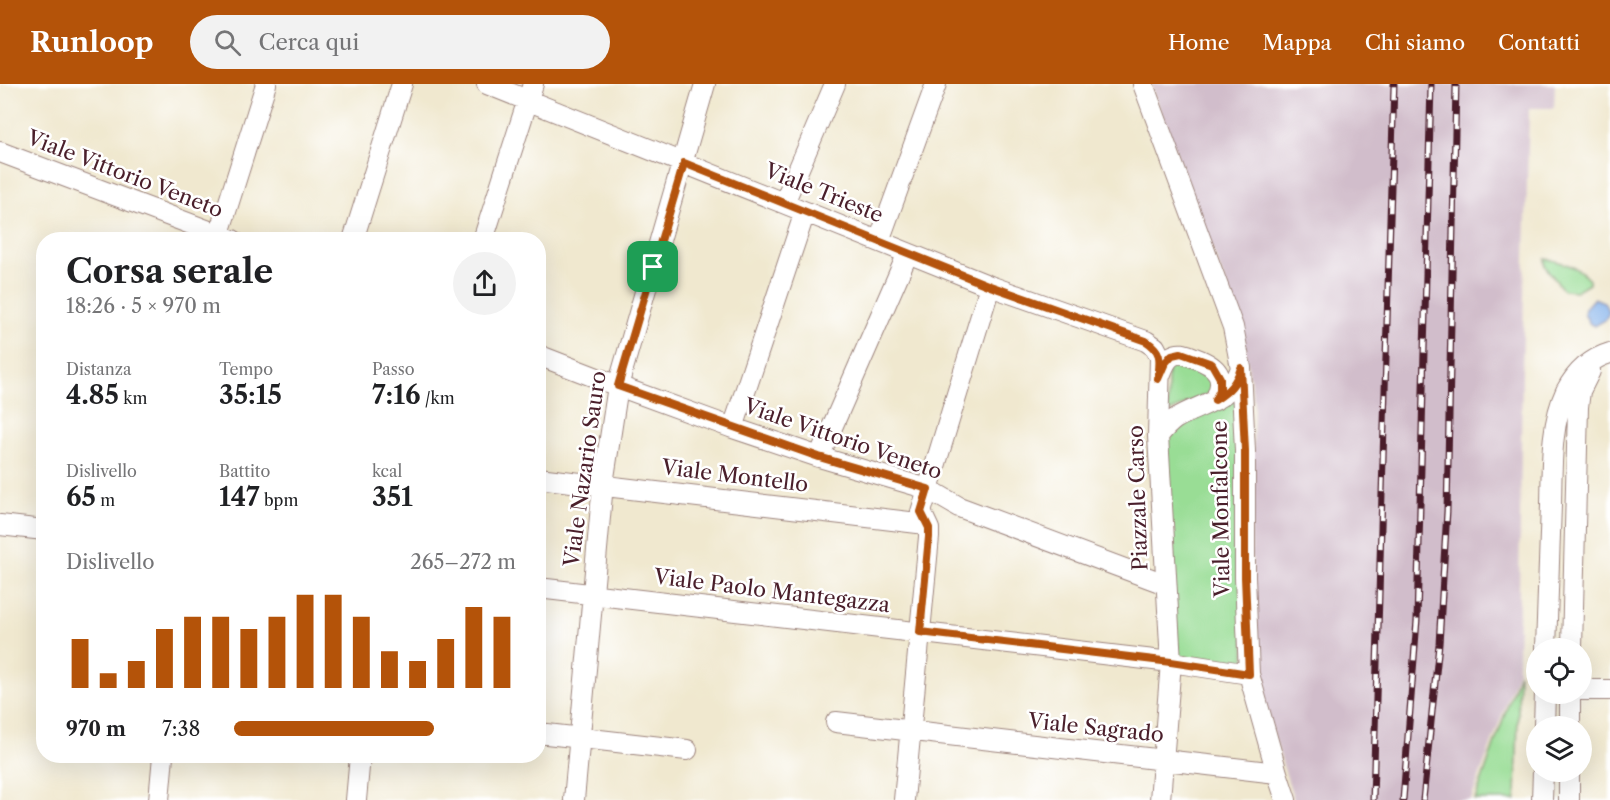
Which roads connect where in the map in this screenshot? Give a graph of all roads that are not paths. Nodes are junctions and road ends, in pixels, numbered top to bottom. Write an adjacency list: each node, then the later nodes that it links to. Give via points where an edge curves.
1 (266, 84): 14 (street)
2 (402, 84): 15 (street)
3 (487, 84): 8 (street, Viale Trieste)
4 (705, 84): 10 (street, Viale Nazario Sauro)
5 (836, 84): 11 (street)
6 (936, 84): 17 (street)
7 (1143, 84): 23 (street, Viale Monfalcone, via 1233,327)
8 (530, 92): 10 (street, Viale Trieste); 16 (street)
9 (0, 152): 13 (street, Viale Vittorio Veneto)
10 (684, 163): 11 (street, Viale Trieste); 25 (street, Viale Nazario Sauro)
11 (784, 202): 12 (street, Viale Trieste)
12 (805, 212): 17 (street, Viale Trieste); 28 (street)
13 (207, 232)
14 (225, 232)
15 (356, 232)
16 (486, 232)
17 (879, 242): 18 (street, Viale Trieste)
18 (908, 253): 19 (street, Viale Trieste); 29 (street)
19 (990, 286): 20 (street, Viale Trieste); 32 (street)
20 (1146, 341): 24 (street, Piazzale Carso, via 1160,357)
21 (1610, 354): 40 (street, via 1599,356 1576,375 1565,393 1556,426); 41 (street, via 1587,375 1580,391)
22 (546, 358): 25 (street, Viale Vittorio Veneto)
23 (1241, 368): 26 (street, via 1228,392); 43 (street, Viale Monfalcone)
24 (1158, 379): 26 (street, via 1172,355 1181,353 1212,364 1220,378); 27 (street, Piazzale Carso)
25 (618, 386): 28 (street, Viale Vittorio Veneto); 31 (street, Viale Nazario Sauro)
26 (1215, 400): 27 (street)
27 (1166, 415): 36 (street, Piazzale Carso, via 1158,436)
28 (733, 428): 29 (street, Viale Vittorio Veneto)
29 (819, 457): 32 (street, Viale Vittorio Veneto)
30 (546, 479): 31 (street, Viale Montello)
31 (603, 484): 33 (street, Viale Montello); 38 (street, Viale Nazario Sauro)
32 (928, 489): 33 (street, via 921,512); 36 (street, Viale Vittorio Veneto, via 959,507)
33 (926, 524): 39 (street, via 929,537)
34 (0, 525): 35 (street)
35 (36, 529)
36 (1165, 584): 42 (street, Piazzale Carso)
37 (546, 589): 38 (street, Viale Paolo Mantegazza)
38 (592, 594): 39 (street, Viale Paolo Mantegazza); 49 (street, Viale Nazario Sauro)
39 (920, 632): 42 (street, Viale Paolo Mantegazza); 47 (street)
40 (1546, 638)
41 (1572, 638)
42 (1171, 662): 43 (street, Viale Paolo Mantegazza); 51 (street, Piazzale Carso)
43 (1249, 674): 54 (street, Viale Monfalcone)
44 (1592, 690): 45 (street)
45 (1610, 690)
46 (836, 722): 47 (street, Viale Sagrado)
47 (911, 732): 51 (street, Viale Sagrado); 60 (street)
48 (546, 734): 49 (street)
49 (580, 737): 50 (street); 59 (street, Viale Nazario Sauro)
50 (687, 750)
51 (1164, 759): 54 (street, Viale Sagrado); 61 (street, Piazzale Carso)
52 (162, 763): 57 (street)
53 (359, 763): 58 (street)
54 (1277, 773): 62 (street, Viale Monfalcone)
55 (1543, 782): 63 (street)
56 (1569, 782): 64 (street)
57 (159, 800)
58 (356, 800)
59 (574, 800)
60 (904, 800)
61 (1160, 800)
62 (1286, 800)
63 (1542, 800)
64 (1569, 800)

